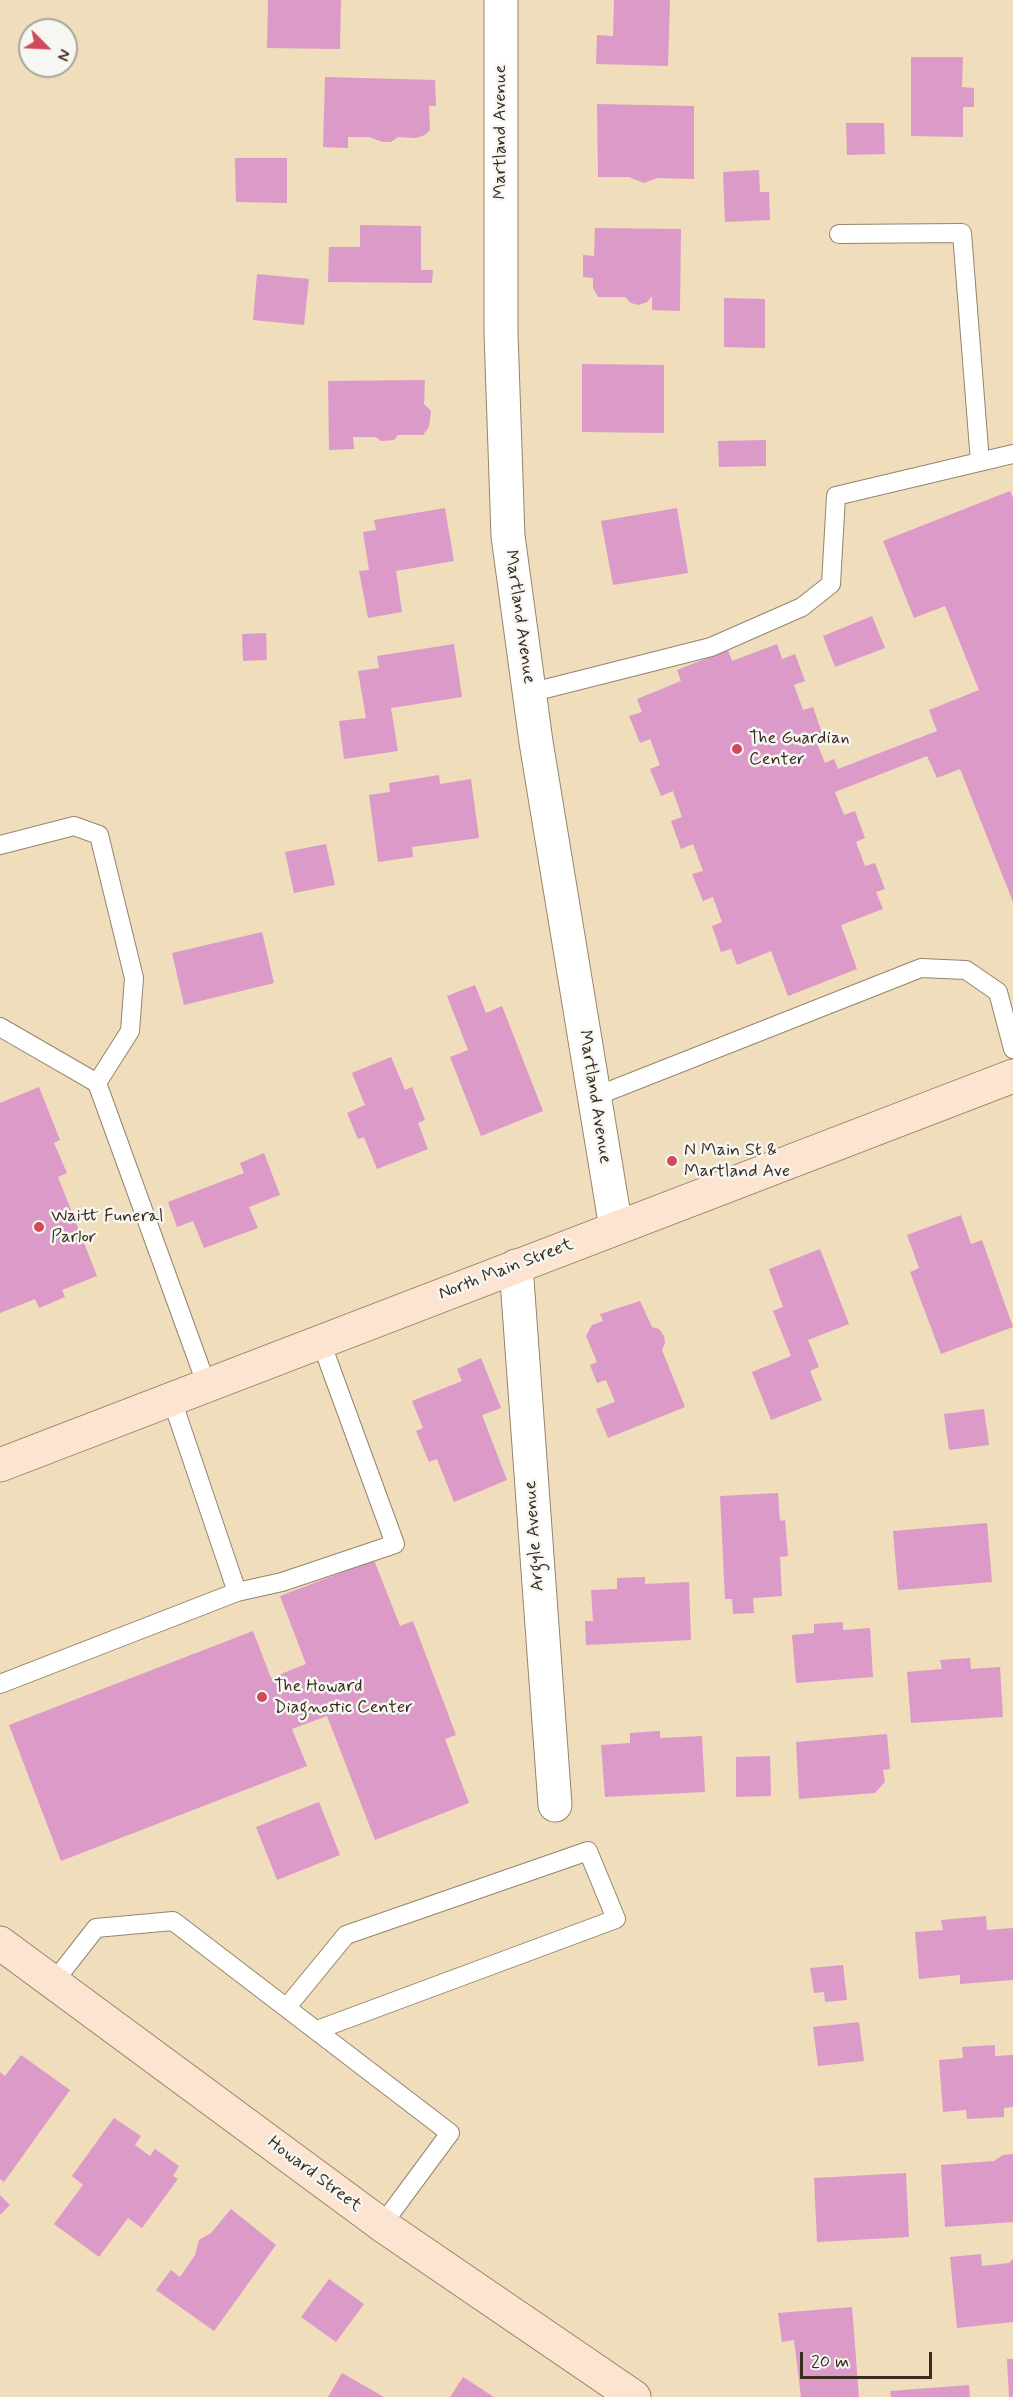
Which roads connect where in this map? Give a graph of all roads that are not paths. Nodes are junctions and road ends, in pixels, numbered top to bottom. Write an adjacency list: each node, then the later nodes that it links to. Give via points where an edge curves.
1 (501, 0): 5 (street, Martland Avenue, via 501,333 508,536)
2 (839, 234): 4 (lane, via 963,233)
3 (1013, 454): 4 (lane)
4 (980, 462): 5 (lane, via 836,496 831,584 802,607 711,647)
5 (530, 693): 11 (street, Martland Avenue)
6 (0, 845): 10 (lane, via 74,826 99,835 134,978 130,1031)
7 (0, 1027): 10 (lane)
8 (1013, 1049): 11 (lane, via 998,992 966,970 921,968)
9 (1013, 1076): 12 (main road, North Main Street)
10 (97, 1083): 15 (lane)
11 (594, 1096): 12 (street, Martland Avenue)
12 (616, 1228): 13 (main road, North Main Street)
13 (516, 1266): 14 (main road, North Main Street); 20 (street, Argyle Avenue)
14 (321, 1342): 15 (main road, North Main Street); 18 (lane, via 395,1544 282,1582)
15 (207, 1386): 16 (main road, North Main Street)
16 (172, 1400): 17 (main road, North Main Street); 18 (lane)
17 (0, 1466)
18 (237, 1592): 19 (lane)
19 (0, 1684)
20 (555, 1805)
21 (0, 1943): 22 (main road, Howard Street)
22 (53, 1983): 23 (lane, via 96,1928 173,1921); 25 (main road, Howard Street)
23 (287, 2007): 24 (lane); 24 (lane, via 345,1935 588,1851 616,1919)
24 (317, 2030): 25 (lane, via 450,2133)
25 (382, 2225): 26 (main road, Howard Street)
26 (634, 2397)

